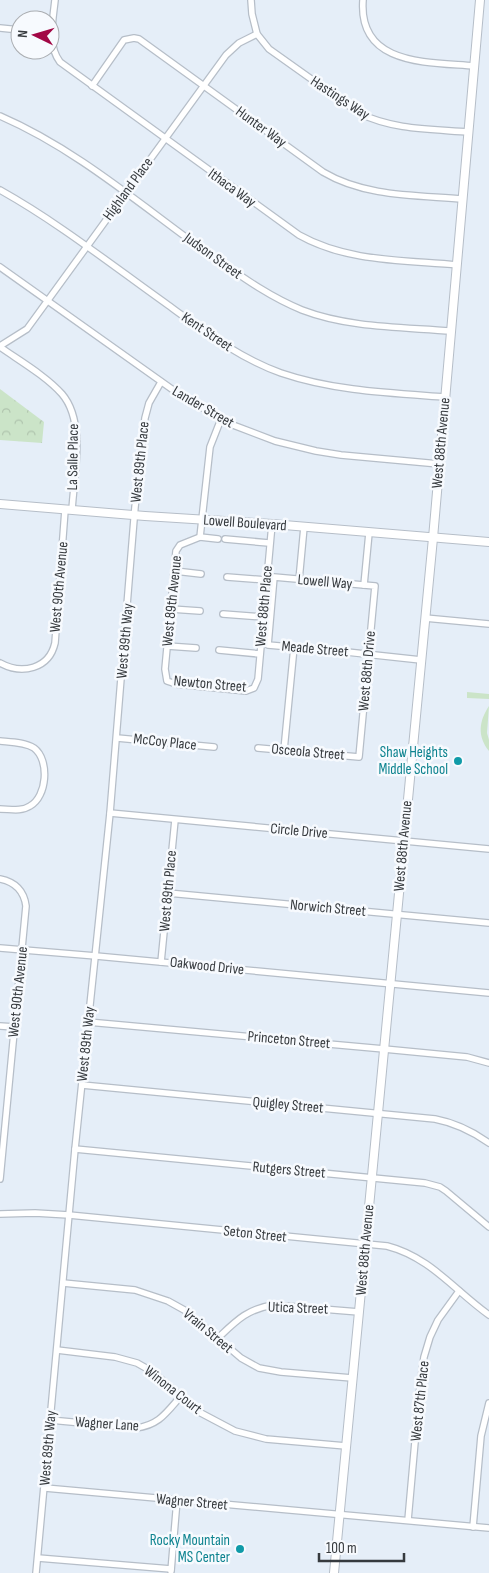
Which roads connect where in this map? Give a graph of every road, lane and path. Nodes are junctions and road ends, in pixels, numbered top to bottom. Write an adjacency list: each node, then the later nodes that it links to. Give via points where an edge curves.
1 (251, 0): 4 (street)
2 (363, 0): 6 (street, via 363,18 368,31 390,52 412,61)
3 (480, 0): 6 (street, West 88th Avenue)
4 (258, 34): 7 (street, Highland Place, via 231,49); 10 (street, Hastings Way, via 269,49 358,113 400,127)
5 (59, 60): 8 (street, Ithaca Way)
6 (474, 66): 10 (street, West 88th Avenue)
7 (203, 85): 8 (street, Hunter Way, via 134,38 121,44); 11 (street, Highland Place); 14 (street, Hunter Way, via 323,172 349,185 376,192)
8 (92, 86): 11 (street, Ithaca Way)
9 (0, 116): 13 (street, Judson Street, via 35,132)
10 (469, 132): 14 (street, West 88th Avenue)
11 (165, 139): 13 (street, Highland Place); 16 (street, Ithaca Way, via 278,221 317,244 353,256)
12 (0, 190): 15 (street, Kent Street)
13 (126, 193): 15 (street, Highland Place); 19 (street, Judson Street, via 243,278 286,303 317,315 349,322)
14 (463, 200): 16 (street, West 88th Avenue)
15 (87, 246): 18 (street, Highland Place); 22 (street, Kent Street, via 209,335 255,362 303,380 344,389)
16 (457, 265): 19 (street, West 88th Avenue)
17 (0, 267): 18 (street, Lander Street)
18 (48, 300): 20 (street, Highland Place, via 26,329); 21 (street, Lander Street)
19 (451, 331): 22 (street, West 88th Avenue)
20 (0, 347): 26 (street, La Salle Place, via 51,384 69,405 77,441)
21 (161, 382): 23 (street, Lander Street); 27 (street, West 89th Place, via 145,418)
22 (445, 397): 24 (street, West 88th Avenue)
23 (221, 419): 24 (street, Lander Street, via 262,436 316,451); 28 (street, via 210,447)
24 (439, 464): 33 (street, West 88th Avenue)
25 (0, 504): 26 (street, Lowell Boulevard)
26 (68, 510): 27 (street, Lowell Boulevard); 57 (street, West 90th Avenue, via 54,648 39,666 28,669)
27 (135, 516): 28 (street, Lowell Boulevard); 60 (street, West 89th Way)
28 (202, 519): 29 (street, Lowell Boulevard); 32 (street)
29 (272, 524): 30 (street, Lowell Boulevard); 35 (street, West 88th Place)
30 (304, 527): 31 (street, Lowell Boulevard); 40 (street)
31 (369, 533): 33 (street, Lowell Boulevard); 41 (street)
32 (200, 537): 35 (street); 36 (street, West 89th Avenue, via 180,545 176,551)
33 (433, 538): 34 (street, Lowell Boulevard); 47 (street, West 88th Avenue)
34 (489, 542)
35 (270, 543): 39 (street, West 88th Place)
36 (175, 571): 37 (street); 43 (street, West 89th Avenue)
37 (201, 574)
38 (227, 577): 39 (street)
39 (266, 580): 46 (street, West 88th Place)
40 (299, 580): 41 (street, Lowell Way); 49 (street, Lowell Way, via 274,577)
41 (364, 585): 42 (street, Lowell Way)
42 (375, 586): 55 (street, West 88th Drive)
43 (171, 608): 44 (street); 50 (street, West 89th Avenue)
44 (200, 611)
45 (223, 614): 46 (street)
46 (263, 616): 54 (street, West 88th Place)
47 (425, 618): 48 (street); 56 (street, West 88th Avenue)
48 (489, 624)
49 (268, 645): 51 (street, Meade Street)
50 (167, 646): 52 (street); 58 (street, West 89th Avenue)
51 (294, 647): 55 (street, Meade Street); 64 (street)
52 (196, 648)
53 (219, 650): 54 (street)
54 (260, 654): 59 (street, West 88th Place)
55 (369, 654): 56 (street, Meade Street); 65 (street, West 88th Drive)
56 (421, 660): 69 (street, West 88th Avenue)
57 (0, 663)
58 (167, 680): 59 (street, Newton Street, via 176,684 238,690)
59 (254, 688)
60 (117, 738): 62 (street, McCoy Place); 67 (street, West 89th Way)
61 (0, 741): 66 (street, via 31,746 42,756 44,763 40,795 32,805 20,810)
62 (214, 747)
63 (258, 748): 64 (street, Osceola Street)
64 (284, 750): 65 (street, Osceola Street)
65 (359, 757)
66 (0, 808)
67 (110, 813): 68 (street, Circle Drive); 77 (street, West 89th Way)
68 (175, 820): 69 (street, Circle Drive); 72 (street, West 89th Place)
69 (404, 841): 70 (street, Circle Drive); 73 (street, West 88th Avenue)
70 (489, 849)
71 (0, 879): 76 (street, West 90th Avenue, via 15,885 25,900)
72 (168, 893): 73 (street, Norwich Street); 78 (street, West 89th Place)
73 (397, 914): 74 (street, Norwich Street); 79 (street, West 88th Avenue)
74 (489, 923)
75 (0, 948): 76 (street, Oakwood Drive)
76 (22, 950): 77 (street, Oakwood Drive); 83 (street, West 90th Avenue)
77 (96, 956): 78 (street, Oakwood Drive); 81 (street, West 89th Way)
78 (161, 962): 79 (street, Oakwood Drive)
79 (390, 984): 80 (street, Oakwood Drive); 84 (street, West 88th Avenue)
80 (489, 993)
81 (88, 1022): 84 (street, Princeton Street); 86 (street, West 89th Way)
82 (0, 1026): 83 (street)
83 (15, 1028): 88 (street, West 90th Avenue)
84 (384, 1049): 85 (street, Princeton Street); 89 (street, West 88th Avenue)
85 (489, 1063)
86 (82, 1085): 89 (street, Quigley Street); 91 (street, West 89th Way)
87 (0, 1103): 88 (street)
88 (7, 1103): 93 (street, West 90th Avenue)
89 (378, 1113): 90 (street, Quigley Street, via 451,1122); 92 (street, West 88th Avenue)
90 (489, 1143)
91 (75, 1149): 92 (street, Rutgers Street); 95 (street, West 89th Way)
92 (372, 1177): 96 (street, Rutgers Street, via 425,1182 440,1187); 97 (street, West 88th Avenue)
93 (0, 1179)
94 (0, 1214): 95 (street, Seton Street)
95 (69, 1215): 97 (street, Seton Street); 98 (street, West 89th Way)
96 (489, 1227)
97 (365, 1244): 99 (street, Seton Street, via 406,1252); 100 (street, West 88th Avenue)
98 (63, 1282): 102 (street, Vrain Street, via 135,1290 154,1296 186,1311); 103 (street, West 89th Way)
99 (459, 1291): 101 (street, Seton Street); 112 (street, West 87th Place, via 438,1320 424,1357)
100 (359, 1312): 102 (street, Utica Street, via 267,1306 246,1314); 104 (street, West 88th Avenue)
101 (489, 1315)
102 (218, 1338): 104 (street, Vrain Street, via 241,1358 259,1368)
103 (57, 1350): 105 (street, Winona Court, via 129,1360 153,1372); 107 (street, West 89th Way)
104 (352, 1378): 108 (street, West 88th Avenue)
105 (181, 1396): 107 (street, Wagner Lane, via 157,1422 148,1427); 108 (street, Winona Court, via 199,1412 235,1431 266,1439)
106 (489, 1403): 113 (street, via 481,1436)
107 (50, 1420): 109 (street, West 89th Way)
108 (346, 1446): 111 (street, West 88th Avenue)
109 (45, 1488): 110 (street, Wagner Street); 115 (street, West 89th Way)
110 (177, 1500): 111 (street, Wagner Street); 116 (street)
111 (339, 1515): 112 (street, Wagner Street); 118 (street, West 88th Avenue)
112 (408, 1520): 113 (street, Wagner Street)
113 (473, 1527): 114 (street, Wagner Street)
114 (489, 1528)
115 (38, 1558): 116 (street); 117 (street, West 89th Way)
116 (171, 1571)
117 (36, 1573)
118 (334, 1573)

